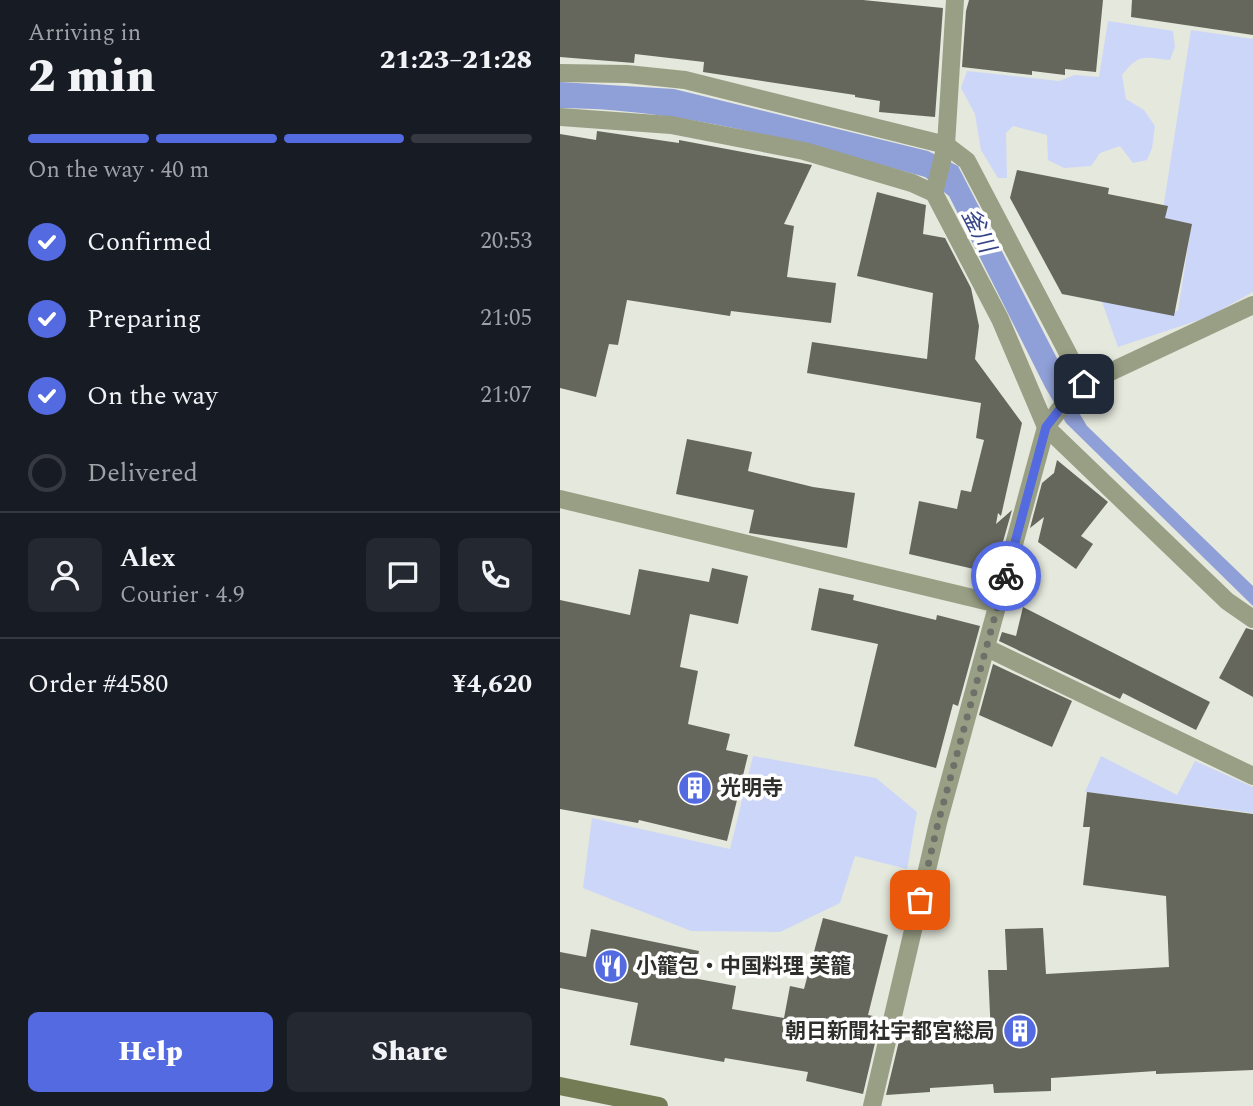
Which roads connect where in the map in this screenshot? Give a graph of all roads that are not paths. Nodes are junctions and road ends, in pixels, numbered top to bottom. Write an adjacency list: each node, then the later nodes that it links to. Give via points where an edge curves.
1 (956, 0): 4 (street)
2 (560, 73): 4 (street, via 685,80)
3 (560, 117): 5 (street, via 671,125 804,150)
4 (946, 145): 5 (street); 7 (street, via 967,160)
5 (934, 193): 8 (street, via 1000,319)
6 (1253, 305): 7 (street)
7 (1084, 384): 8 (street)
8 (1046, 427): 10 (street); 11 (street, via 1227,601)
9 (560, 499): 10 (street)
10 (998, 604): 12 (street)
11 (1253, 619)
12 (987, 648): 13 (street); 16 (street, via 938,823)
13 (1253, 776)
14 (560, 1086): 15 (street)
15 (659, 1106)
16 (872, 1106)

